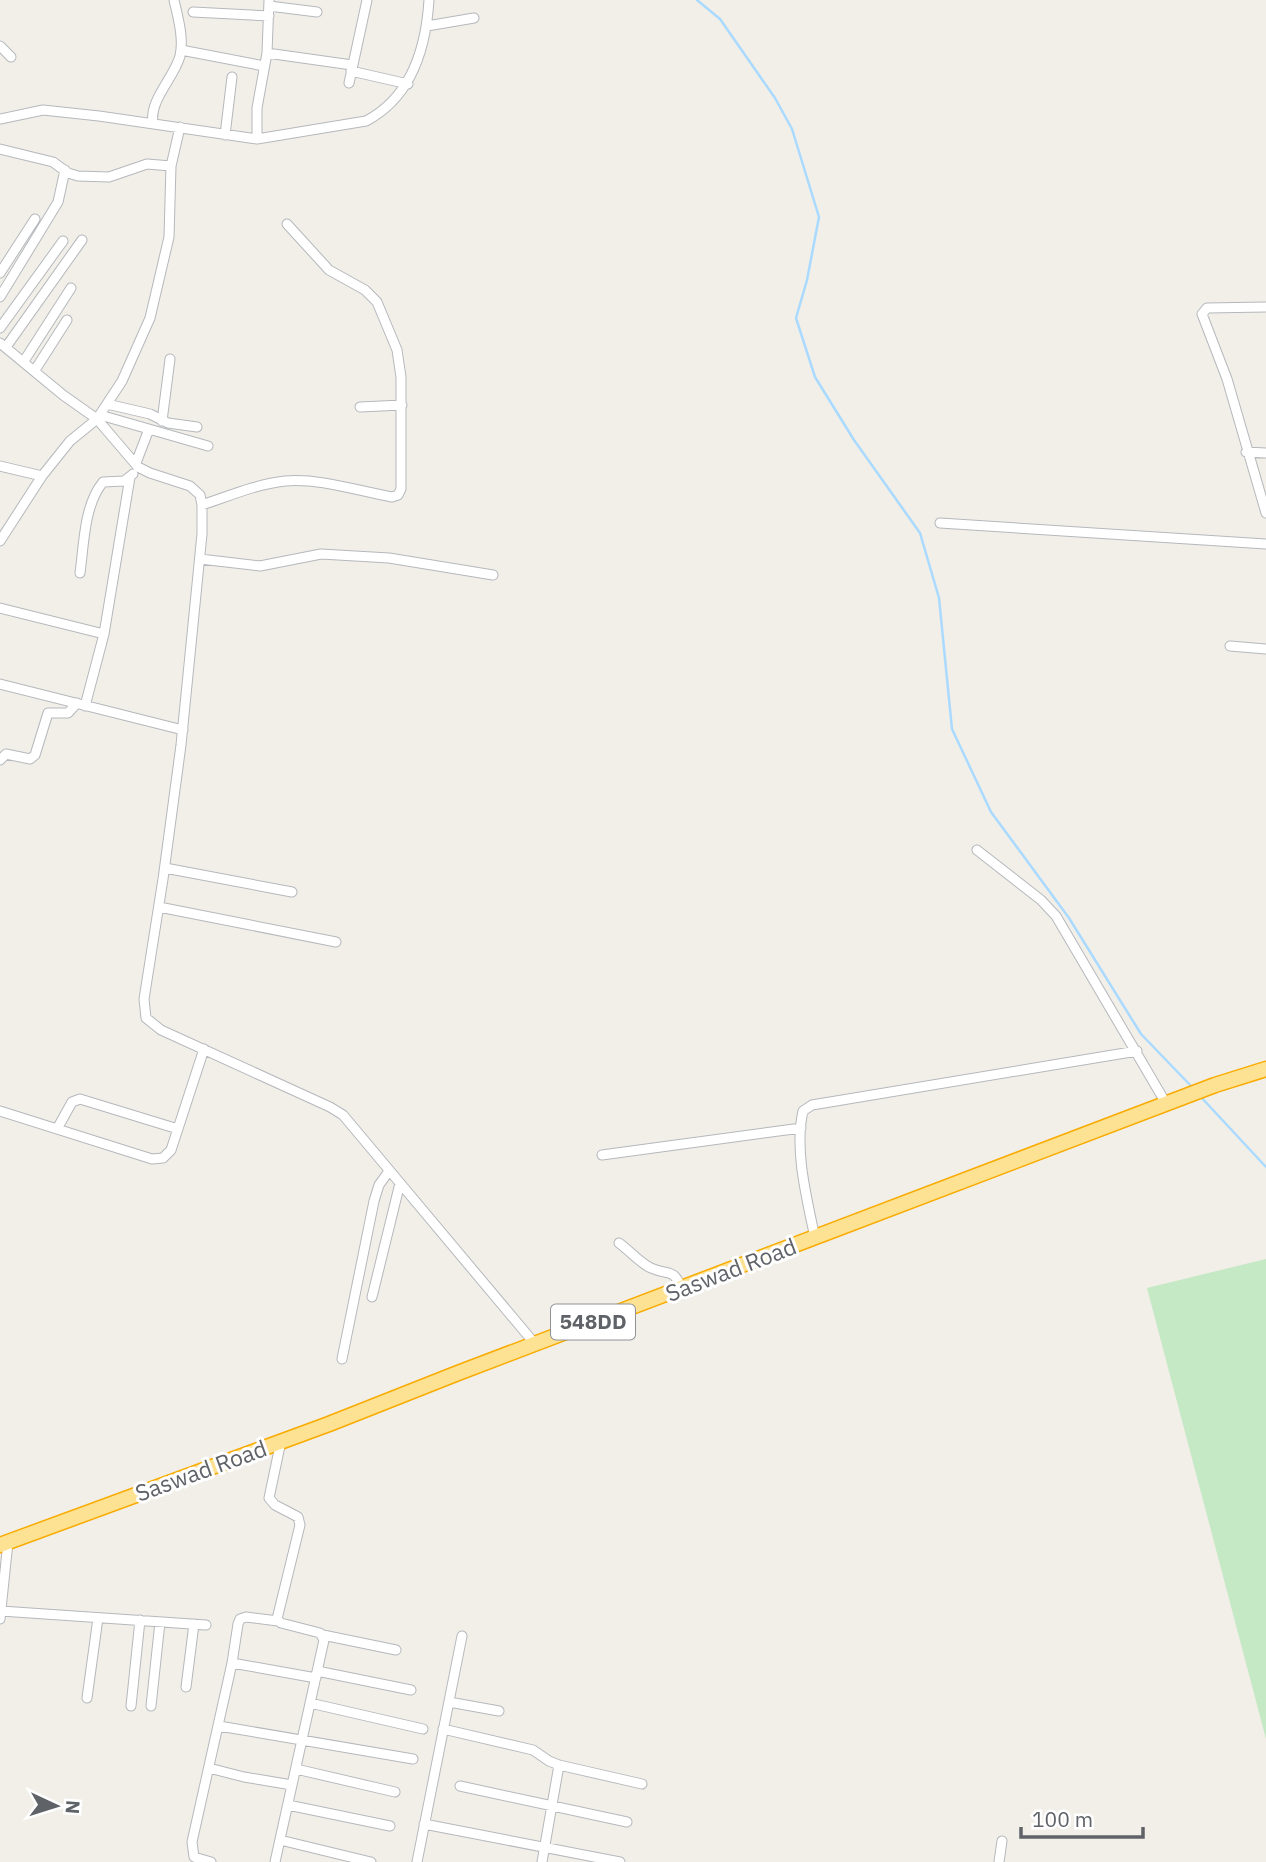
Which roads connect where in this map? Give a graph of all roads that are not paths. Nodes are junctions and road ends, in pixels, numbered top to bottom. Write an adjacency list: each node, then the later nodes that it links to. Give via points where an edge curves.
1 (174, 0): 10 (street)
2 (367, 0): 14 (street)
3 (429, 0): 8 (street)
4 (269, 7): 5 (street); 6 (street); 11 (street)
5 (193, 12)
6 (317, 12)
7 (474, 19): 8 (street)
8 (427, 26): 17 (street)
9 (0, 46): 12 (street)
10 (181, 50): 13 (street); 19 (street, via 153,108)
11 (267, 53): 13 (street); 14 (street)
12 (12, 57)
13 (264, 66): 22 (street)
14 (352, 68): 16 (street); 17 (street)
15 (232, 77): 21 (street)
16 (349, 83)
17 (408, 83): 22 (street, via 382,113 366,121)
18 (0, 118): 19 (street, via 43,110)
19 (153, 123): 20 (street)
20 (180, 127): 21 (street); 24 (street)
21 (225, 135): 22 (street)
22 (257, 139)
23 (0, 149): 25 (street, via 53,162)
24 (171, 166): 25 (street, via 147,164 100,177); 40 (street, via 169,237 150,318)
25 (65, 170): 32 (street, via 58,202)
26 (34, 219): 30 (street)
27 (287, 224): 41 (street, via 329,270 377,302 397,351)
28 (82, 240): 36 (street)
29 (63, 241): 35 (street)
30 (0, 273)
31 (71, 289): 38 (street)
32 (0, 297)
33 (1266, 307): 48 (street, via 1218,306 1206,308 1202,314 1227,379)
34 (67, 320): 39 (street)
35 (0, 328)
36 (3, 345): 38 (street)
37 (170, 359): 44 (street)
38 (24, 361): 39 (street)
39 (35, 370): 43 (street, via 63,396)
40 (107, 404): 43 (street); 44 (street)
41 (401, 405): 42 (street); 55 (street, via 398,495 288,481)
42 (360, 407)
43 (99, 417): 46 (street); 50 (street); 52 (street, via 70,441)
44 (162, 421): 45 (street)
45 (197, 427)
46 (149, 429): 47 (street); 50 (street)
47 (208, 446)
48 (1246, 452): 49 (street); 54 (street)
49 (1266, 453)
50 (137, 465): 53 (street); 55 (street, via 190,486 200,495)
51 (0, 466): 52 (street)
52 (42, 476): 58 (street)
53 (130, 477): 61 (street, via 99,486 90,507); 64 (street)
54 (1263, 494): 56 (street)
55 (202, 505): 60 (street)
56 (1266, 513)
57 (940, 523): 59 (street)
58 (0, 541)
59 (1266, 544)
60 (200, 559): 62 (street, via 260,566 321,554 389,558); 69 (street)
61 (80, 573)
62 (493, 575)
63 (0, 608): 64 (street)
64 (104, 634): 68 (street)
65 (1230, 646): 66 (street)
66 (1266, 649)
67 (0, 684): 68 (street)
68 (81, 705): 69 (street); 70 (street, via 68,713 48,713 35,755 6,754)
69 (183, 730): 72 (street)
70 (0, 760)
71 (977, 850): 77 (street, via 1056,916)
72 (164, 868): 73 (street); 74 (street)
73 (292, 892)
74 (159, 907): 75 (street); 76 (street, via 144,999 146,1018 161,1030)
75 (335, 942)
76 (204, 1049): 83 (street); 85 (street, via 343,1115)
77 (1137, 1051): 79 (street); 81 (street, via 812,1105 803,1111)
78 (1266, 1069): 79 (highway, Saswad Road / 548DD)
79 (1167, 1105): 87 (highway, Saswad Road / 548DD)
80 (0, 1111): 82 (street)
81 (801, 1128): 84 (street); 87 (street, via 805,1189)
82 (57, 1129): 83 (street, via 72,1102 80,1100); 83 (street, via 152,1159 163,1158 171,1150)
83 (178, 1129)
84 (602, 1155)
85 (389, 1171): 86 (street); 92 (street, via 374,1201)
86 (400, 1183): 90 (street); 91 (street)
87 (815, 1238): 89 (highway, Saswad Road / 548DD)
88 (619, 1242): 89 (street, via 650,1268 673,1273)
89 (682, 1289): 91 (highway, Saswad Road / 548DD)
90 (372, 1297)
91 (536, 1344): 93 (highway, Saswad Road / 548DD)
92 (342, 1359)
93 (281, 1441): 94 (highway, Saswad Road / 548DD); 98 (street, via 269,1497 298,1517 300,1525)
94 (4, 1544): 95 (street)
95 (1, 1615): 96 (street)
96 (98, 1618): 97 (street); 109 (street)
97 (140, 1620): 99 (street); 112 (street)
98 (278, 1621): 102 (street); 105 (street, via 240,1619)
99 (160, 1622): 100 (street); 113 (street)
100 (194, 1624): 101 (street); 107 (street)
101 (206, 1625)
102 (323, 1635): 104 (street); 106 (street)
103 (462, 1636): 110 (street)
104 (396, 1650)
105 (232, 1663): 106 (street); 115 (street)
106 (316, 1675): 108 (street); 111 (street)
107 (186, 1687)
108 (411, 1690)
109 (87, 1698)
110 (449, 1702): 114 (street); 117 (street)
111 (310, 1703): 116 (street); 118 (street)
112 (131, 1706)
113 (151, 1706)
114 (499, 1711)
115 (219, 1726): 118 (street); 121 (street)
116 (423, 1729)
117 (443, 1729): 120 (street, via 533,1750); 130 (street)
118 (302, 1742): 119 (street); 122 (street)
119 (413, 1759)
120 (559, 1765): 124 (street); 128 (street)
121 (209, 1768): 123 (street); 135 (street, via 192,1852)
122 (296, 1769): 123 (street); 126 (street)
123 (292, 1784): 127 (street)
124 (642, 1784)
125 (460, 1786): 128 (street)
126 (395, 1792)
127 (288, 1805): 131 (street); 132 (street)
128 (551, 1806): 129 (street); 134 (street)
129 (627, 1822)
130 (425, 1824): 134 (street); 138 (street)
131 (390, 1826)
132 (280, 1840): 136 (street); 137 (street)
133 (1002, 1841): 141 (street)
134 (544, 1847): 139 (street); 140 (street)
135 (211, 1862)
136 (275, 1862)
137 (370, 1862)
138 (417, 1862)
139 (542, 1862)
140 (620, 1862)
141 (999, 1862)

